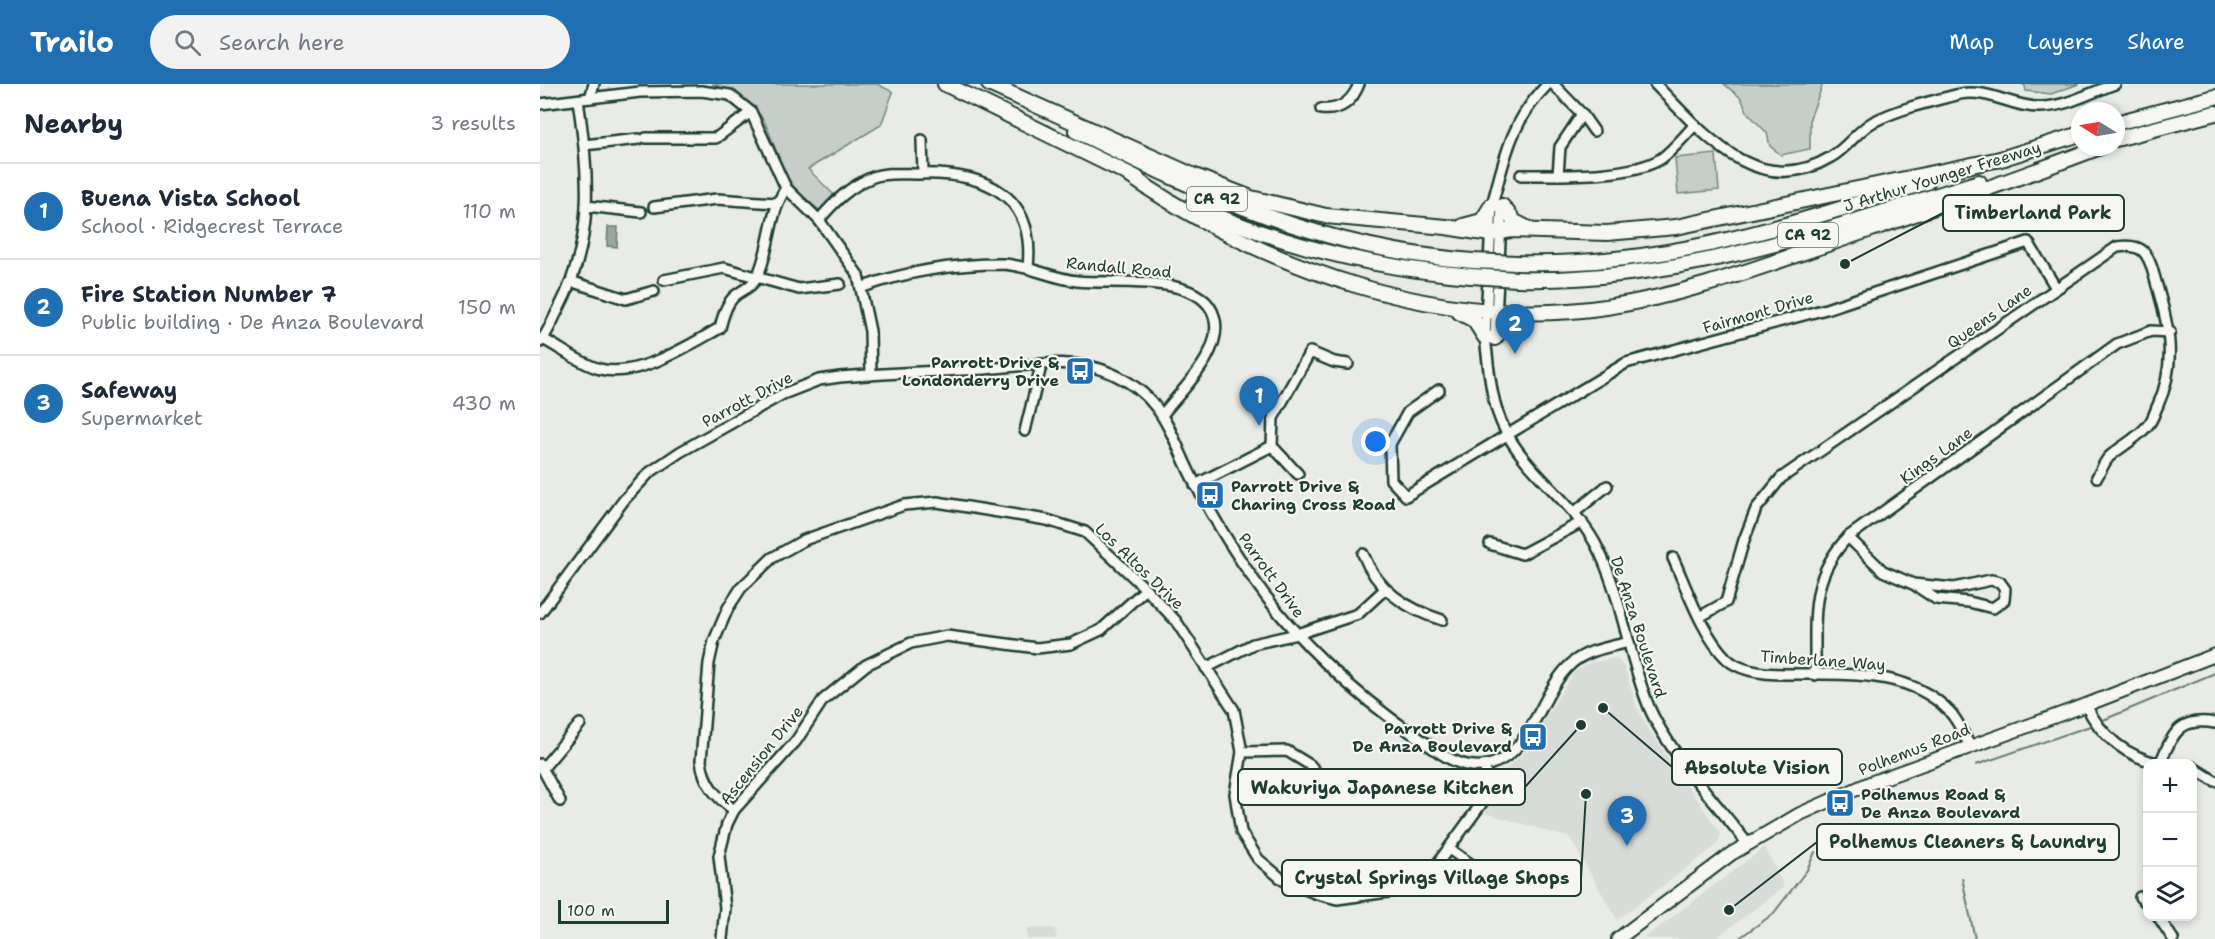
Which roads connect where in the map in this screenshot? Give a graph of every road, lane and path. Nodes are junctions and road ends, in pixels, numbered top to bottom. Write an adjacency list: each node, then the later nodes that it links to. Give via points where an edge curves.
1 (594, 84): 12 (street)
2 (945, 84): 30 (highway, J Arthur Younger Freeway / CA 92)
3 (980, 84): 28 (highway, J Arthur Younger Freeway / CA 92, bridge, via 1190,187 1263,217 1356,243 1473,261 1603,261 1713,245)
4 (989, 84): 40 (highway, via 1251,198 1337,217)
5 (1359, 84): 15 (street, via 1344,106)
6 (1551, 84): 18 (street); 36 (street, De Anza Boulevard, via 1527,108 1510,138)
7 (2115, 84): 10 (street, via 2041,107)
8 (1658, 85): 20 (street)
9 (701, 88): 12 (street); 16 (street, via 730,95)
10 (1971, 89): 20 (street, via 1880,119 1833,157 1791,170 1767,170 1741,162 1726,154)
11 (2215, 97): 19 (highway)
12 (590, 98): 13 (street)
13 (578, 100): 14 (street); 25 (street)
14 (540, 104)
15 (1321, 109)
16 (751, 112): 25 (street, via 716,138 642,138); 33 (street)
17 (2215, 113): 23 (highway)
18 (1582, 114): 21 (street); 32 (street, via 1560,147)
19 (2125, 121)
20 (1695, 125): 32 (street, via 1652,163 1590,174)
21 (1594, 131)
22 (2071, 137): 28 (highway, J Arthur Younger Freeway / CA 92)
23 (2125, 137)
24 (922, 140): 29 (street)
25 (584, 145): 35 (street)
26 (2071, 153): 30 (highway, J Arthur Younger Freeway / CA 92, bridge, via 1725,258 1630,274 1516,279 1386,265 1300,245 1216,216)
27 (2076, 156): 53 (highway, via 1692,289 1607,307)
28 (2005, 158): 41 (highway, via 1691,225 1619,233)
29 (923, 173): 39 (street, via 875,176 838,199); 43 (street, via 970,178 987,184 1012,202 1028,226)
30 (1130, 175): 51 (highway, via 1182,209 1277,255 1363,285)
31 (1521, 175): 32 (street)
32 (1558, 175)
33 (786, 188): 34 (street); 39 (street)
34 (776, 203): 37 (street, via 717,198); 44 (street)
35 (586, 206): 38 (street); 46 (street, via 584,239)
36 (1497, 206): 40 (highway, via 1479,222); 41 (highway, via 1517,224); 42 (street, De Anza Boulevard)
37 (654, 207)
38 (641, 212)
39 (819, 220): 48 (street)
40 (1446, 227): 42 (highway)
41 (1540, 231): 42 (highway)
42 (1496, 233): 52 (street, De Anza Boulevard)
43 (1028, 267): 48 (street, Randall Road, via 1002,264 916,270); 61 (street, Randall Road, via 1078,281 1172,286 1202,297 1215,318 1213,344)
44 (758, 276): 45 (street, via 724,268); 47 (street, via 800,289); 56 (street, via 750,287 735,296 725,310 720,328 661,361 628,369 600,370)
45 (664, 280)
46 (573, 282): 50 (street, via 626,299); 56 (street)
47 (840, 284)
48 (863, 287): 59 (street)
49 (2056, 288): 54 (street, Queens Lane, via 2116,247 2138,247 2149,258); 63 (street, Fairmont Drive, via 2028,242 1826,309 1626,363); 79 (street, Queens Lane, via 1781,478 1756,509 1726,602)
50 (654, 291)
51 (1446, 306): 52 (highway); 55 (highway, via 1474,320)
52 (1492, 311): 53 (highway); 55 (street, De Anza Boulevard)
53 (1544, 313): 55 (highway, via 1507,322)
54 (2170, 332): 66 (street, Queens Lane, via 2165,389 2149,424 2108,458); 71 (street, Kings Lane, via 2151,331 2117,344)
55 (1490, 338): 63 (street, De Anza Boulevard, via 1492,398)
56 (541, 341)
57 (1348, 364): 64 (street, via 1310,352 1273,418)
58 (1041, 366): 59 (street, Parrott Drive); 61 (street, Parrott Drive, via 1070,364 1110,372 1147,395); 62 (street)
59 (871, 375): 78 (street, Parrott Drive, via 819,380 796,388 664,462 624,501)
60 (1439, 390): 63 (street, Fairmont Drive, via 1408,412 1390,444 1391,480 1406,496)
61 (1163, 414): 67 (street, Parrott Drive)
62 (1025, 431)
63 (1508, 436): 69 (street, De Anza Boulevard)
64 (1272, 446): 65 (street); 67 (street)
65 (1298, 474)
66 (2097, 477)
67 (1196, 485): 81 (street, Parrott Drive, via 1255,582)
68 (1607, 486): 69 (street)
69 (1575, 512): 70 (street, De Anza Boulevard)
70 (1582, 522): 72 (street, via 1522,554); 82 (street, De Anza Boulevard, via 1604,563)
71 (1848, 537): 75 (street, via 1883,571); 85 (street, Kings Lane, via 1834,551 1820,577)
72 (1490, 544)
73 (1364, 554): 77 (street)
74 (1672, 558): 79 (street, Timberlane Way)
75 (1913, 584): 75 (street, via 1936,599 1993,608 2004,600 2005,589 2000,582 1991,580 1954,588)
76 (1146, 589): 84 (street, Los Altos Drive, via 1184,631); 99 (street, Ascension Drive, via 1101,630 1071,644 1036,648 947,636 912,643 866,665 824,700 796,741); 99 (street, Los Altos Drive, via 1099,543 1071,526 952,503 903,505 787,548 741,588 719,625 709,663 703,775 709,788)
77 (1384, 590): 80 (street); 81 (street, via 1358,614)
78 (540, 613)
79 (1701, 616): 85 (street, Timberlane Way, via 1713,642 1729,661 1750,671)
80 (1442, 620)
81 (1297, 634): 84 (street, via 1253,644); 94 (street, Parrott Drive, via 1402,727 1456,762)
82 (1629, 642): 94 (street, via 1587,654 1572,663 1515,748 1504,759); 100 (street, De Anza Boulevard, via 1645,696 1661,729)
83 (2215, 655): 86 (main road, Polhemus Road)
84 (1206, 668): 90 (street, Los Altos Drive, via 1234,710)
85 (1815, 675): 89 (street, Timberlane Way, via 1866,675 1923,691 1950,711)
86 (2086, 705): 89 (main road, Polhemus Road); 91 (street, via 2099,728 2114,742 2132,755)
87 (2215, 723): 92 (street, via 2196,720 2182,727)
88 (580, 724): 93 (street)
89 (1970, 746): 100 (main road, Polhemus Road, via 1837,797)
90 (1242, 752): 97 (street, via 1287,751 1310,765); 101 (street, Los Altos Drive, via 1235,794 1241,832 1258,859 1283,880 1337,899 1410,889 1432,871)
91 (2146, 759)
92 (2163, 759)
93 (541, 766): 98 (street)
94 (1485, 766): 101 (street, Los Altos Drive, via 1484,800)
95 (2197, 770): 96 (street)
96 (2215, 781)
97 (1338, 797)
98 (560, 801)
99 (734, 810): 106 (street, Ascension Drive, via 723,834 719,856 724,908)
100 (1747, 843): 107 (main road, Polhemus Road)
101 (1449, 849): 102 (street, via 1482,872)
102 (1539, 883)
103 (2140, 897): 104 (street)
104 (2143, 900)
105 (2161, 921): 108 (street)
106 (722, 939)
107 (1618, 939)
108 (2173, 939)

